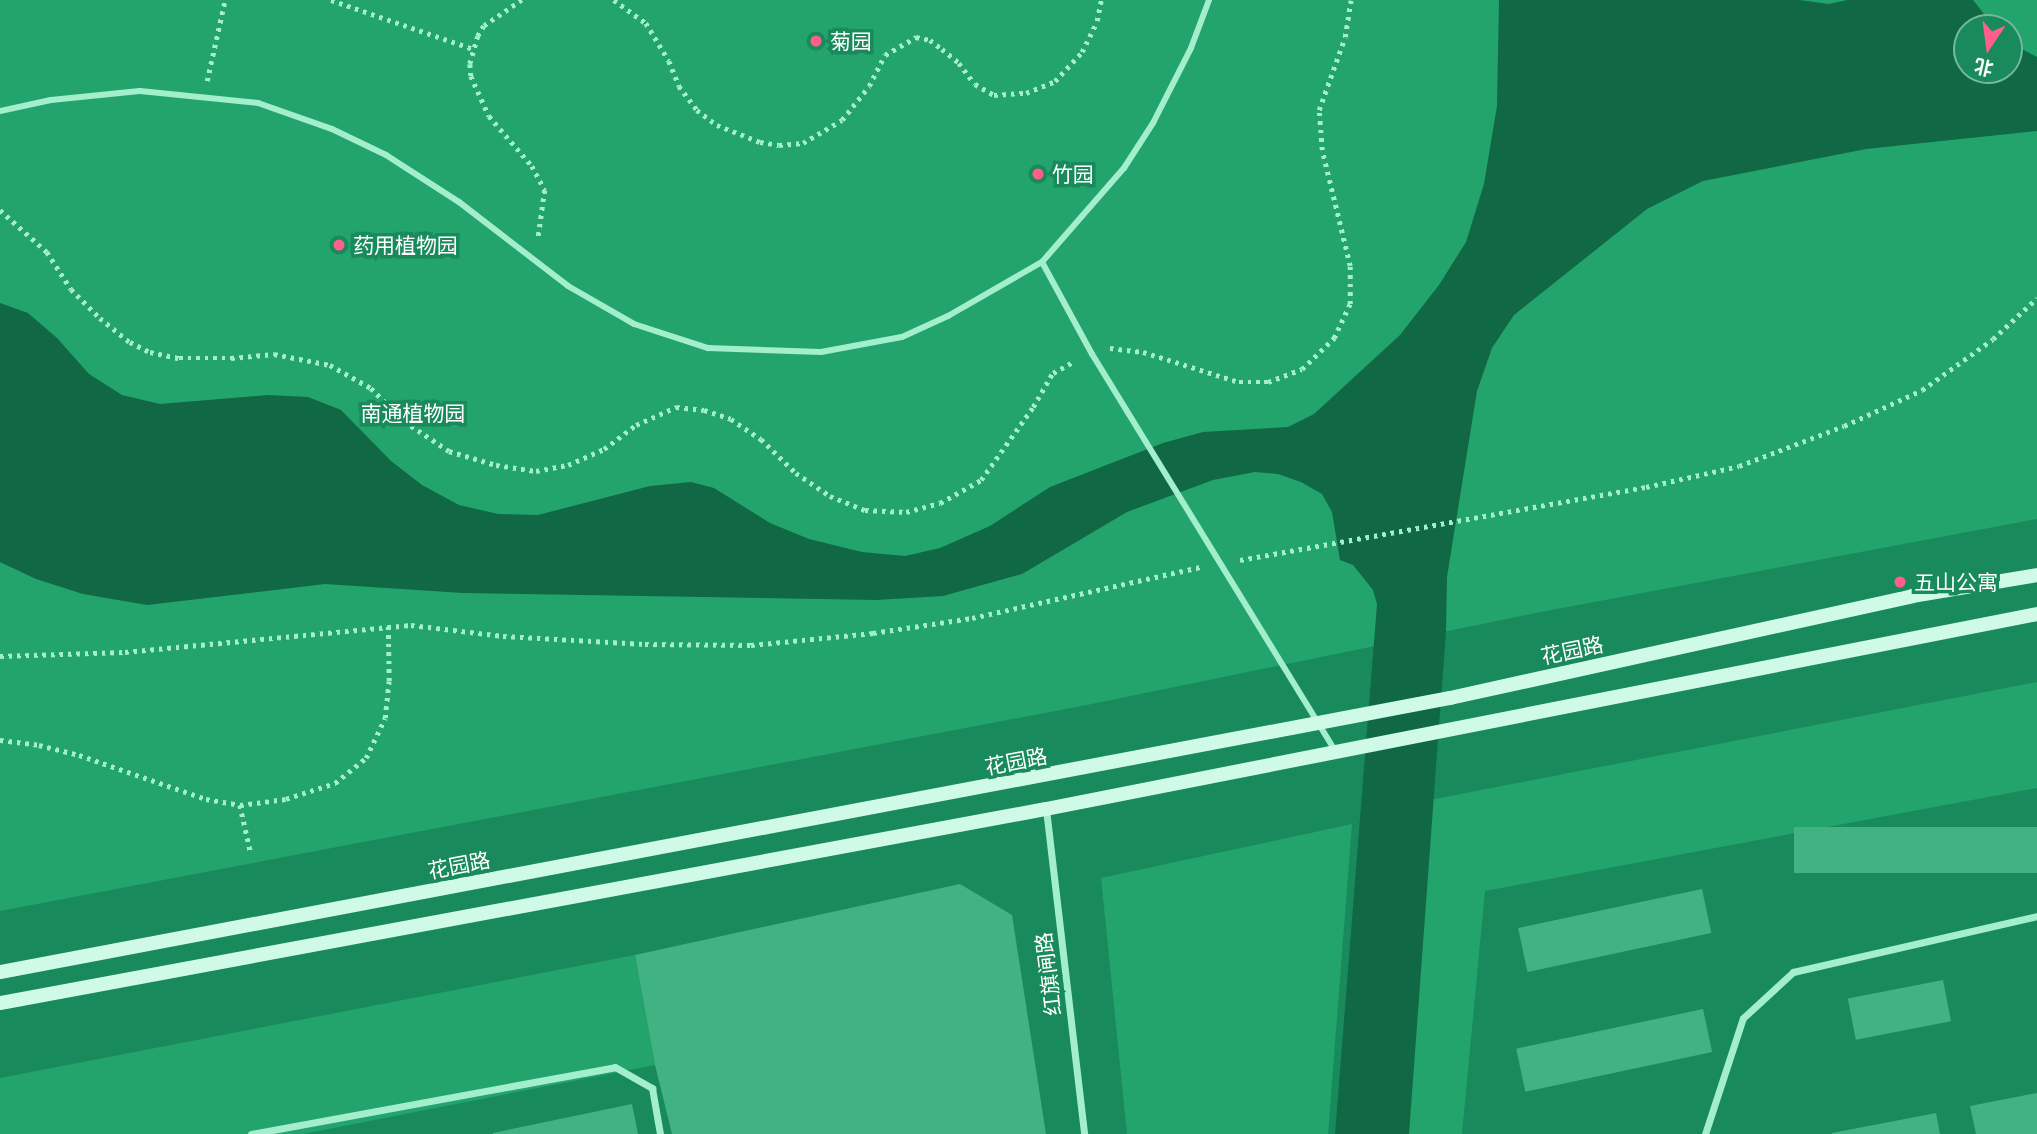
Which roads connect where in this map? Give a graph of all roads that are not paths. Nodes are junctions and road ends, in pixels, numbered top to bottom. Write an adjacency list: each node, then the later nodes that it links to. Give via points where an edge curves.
1 (1209, 0): 3 (street, via 1191,48 1153,123 1124,167)
2 (0, 111): 3 (street, via 51,100 140,91 258,103 332,129 386,155 459,202 568,286 646,328 708,348 821,352 902,337)
3 (1042, 262): 6 (street, via 1092,354)
4 (2037, 575): 6 (main road, 花园路, via 1912,596)
5 (2037, 614): 7 (main road)
6 (1318, 723): 7 (street); 10 (main road, 花园路)
7 (1335, 751): 8 (main road)
8 (1046, 809): 11 (main road); 14 (street, 红旗闸路)
9 (2037, 916): 15 (street, via 1793,972 1743,1018)
10 (0, 972)
11 (0, 1003)
12 (251, 1134): 13 (street, via 615,1067 652,1088)
13 (660, 1134)
14 (1084, 1134)
15 (1705, 1134)

